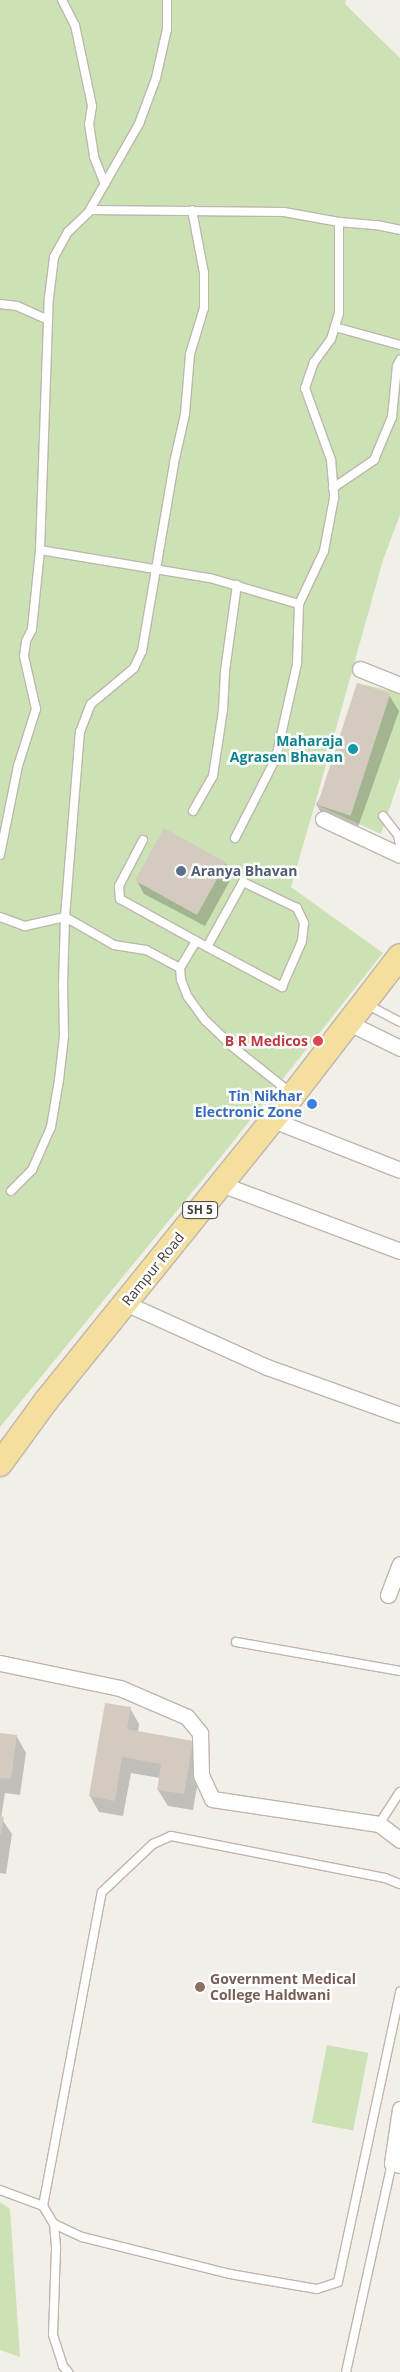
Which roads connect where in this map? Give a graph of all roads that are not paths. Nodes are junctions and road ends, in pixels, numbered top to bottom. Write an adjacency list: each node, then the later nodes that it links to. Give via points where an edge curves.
1 (62, 0): 3 (lane, via 75,25 92,106 89,124 94,158)
2 (167, 0): 3 (lane, via 166,29 156,78 139,124)
3 (104, 184): 4 (lane)
4 (90, 210): 5 (lane); 9 (lane, via 68,232 54,257)
5 (192, 210): 6 (lane, via 284,212); 15 (lane, via 204,273 204,308 190,354 185,414)
6 (339, 222): 7 (lane); 10 (lane, via 339,313)
7 (400, 230)
8 (0, 304): 9 (lane, via 17,306)
9 (48, 320): 14 (lane)
10 (335, 327): 11 (lane); 13 (lane, via 331,339 314,362 305,388 331,460)
11 (400, 345)
12 (400, 360): 13 (lane, via 392,417 374,460)
13 (333, 488): 17 (lane, via 324,551)
14 (40, 550): 15 (lane); 26 (lane, via 32,629 24,656 36,709 18,766)
15 (156, 569): 16 (lane); 29 (lane, via 142,651 134,668 91,704 80,732)
16 (237, 585): 17 (lane); 20 (lane, via 225,671 224,710 213,776)
17 (299, 604): 23 (lane, via 297,664 276,758)
18 (360, 669): 19 (street)
19 (400, 685)
20 (193, 812)
21 (382, 816): 25 (lane, via 398,835)
22 (323, 819): 27 (street)
23 (235, 838)
24 (143, 840): 30 (lane, via 119,886 120,899)
25 (400, 845)
26 (0, 855)
27 (400, 855)
28 (0, 917): 29 (lane, via 25,926)
29 (65, 917): 32 (lane, via 114,945 146,950); 42 (lane, via 64,1036 51,1127 32,1170)
30 (196, 941): 31 (lane); 32 (lane)
31 (207, 947): 31 (lane, via 282,987 302,941 304,923 297,908 243,882)
32 (180, 968): 38 (lane, via 188,997 205,1020 232,1047)
33 (394, 968): 34 (main road, Rampur Road / SH 5)
34 (364, 1003): 35 (lane); 36 (main road, Rampur Road / SH 5)
35 (400, 1022)
36 (349, 1023): 37 (street); 38 (main road, Rampur Road / SH 5)
37 (400, 1048)
38 (294, 1095): 39 (main road, Rampur Road / SH 5)
39 (273, 1120): 40 (street); 41 (main road, Rampur Road / SH 5)
40 (400, 1170)
41 (221, 1184): 43 (street); 44 (main road, Rampur Road / SH 5)
42 (11, 1191)
43 (400, 1251)
44 (125, 1303): 45 (street, via 267,1367); 46 (main road, Rampur Road / SH 5)
45 (400, 1415)
46 (0, 1464)
47 (400, 1564): 48 (street)
48 (388, 1595)
49 (236, 1642): 51 (lane)
50 (0, 1663): 53 (street, via 120,1688 187,1717 200,1733 201,1775 212,1799)
51 (400, 1671)
52 (400, 1792): 53 (lane)
53 (379, 1824): 54 (street)
54 (400, 1840)
55 (400, 1884): 60 (lane, via 385,1878 171,1836 153,1844 102,1892)
56 (400, 1992): 61 (lane, via 338,2282 317,2289 230,2274 82,2238)
57 (400, 2109): 58 (street)
58 (396, 2164): 63 (lane)
59 (0, 2190): 60 (lane)
60 (43, 2206): 61 (lane)
61 (54, 2224): 62 (lane, via 53,2334)
62 (68, 2372)
63 (346, 2372)

